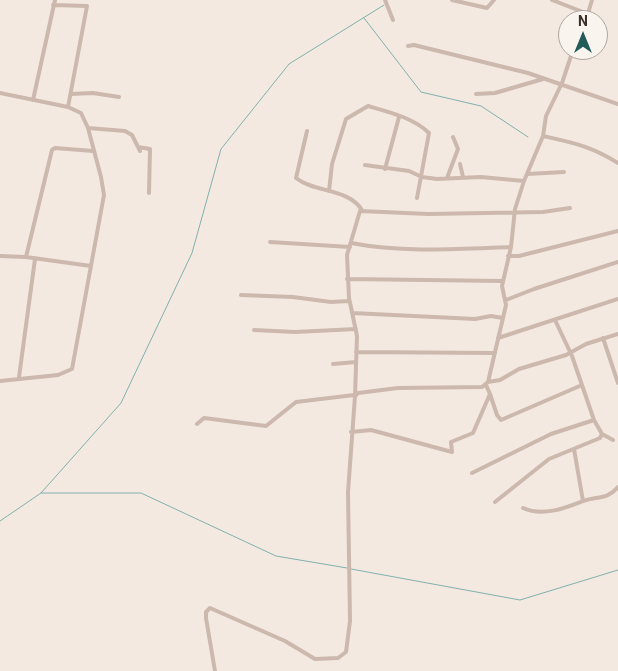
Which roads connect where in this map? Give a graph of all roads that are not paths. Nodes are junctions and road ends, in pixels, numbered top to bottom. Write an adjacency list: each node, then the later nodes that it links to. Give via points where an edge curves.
1 (54, 0): 6 (street)
2 (385, 0): 8 (street)
3 (452, 0): 4 (street, via 487,8)
4 (494, 0)
5 (552, 0): 7 (street)
6 (53, 5): 14 (street, via 87,6); 17 (street)
7 (578, 10)
8 (393, 20)
9 (408, 46): 11 (street, via 459,54)
10 (570, 60): 12 (street)
11 (544, 79): 12 (street); 15 (street, via 495,93)
12 (562, 83): 18 (street); 23 (street, via 546,116)
13 (0, 93): 17 (street)
14 (71, 94): 16 (street); 19 (street)
15 (476, 94)
16 (119, 97)
17 (33, 100): 19 (street)
18 (618, 104)
19 (68, 107): 21 (street, via 81,113)
20 (399, 117): 29 (street); 32 (street, via 419,124 429,133); 36 (street, via 390,111 368,106 346,119 332,164)
21 (88, 128): 25 (street); 37 (street, via 125,131 132,135 139,150 150,149)
22 (307, 130): 36 (street, via 296,178)
23 (544, 136): 26 (street, via 573,141); 31 (street)
24 (453, 137): 34 (street, via 458,149)
25 (93, 151): 48 (street, via 52,150); 51 (street, via 104,195)
26 (618, 163)
27 (460, 164): 33 (street)
28 (365, 165): 29 (street)
29 (385, 169): 32 (street, via 409,171)
30 (564, 172): 31 (street)
31 (527, 174): 35 (street)
32 (422, 177): 34 (street); 38 (street)
33 (463, 177): 34 (street); 35 (street)
34 (447, 178)
35 (524, 181): 41 (street)
36 (329, 191): 40 (street, via 352,200)
37 (149, 193)
38 (417, 198)
39 (570, 208): 41 (street)
40 (362, 210): 41 (street, via 428,214); 44 (street)
41 (515, 212): 45 (street)
42 (618, 231): 47 (street)
43 (270, 242): 44 (street)
44 (350, 245): 45 (street, via 434,249); 52 (street)
45 (511, 247): 47 (street)
46 (0, 256): 48 (street)
47 (508, 256): 53 (street)
48 (26, 257): 49 (street)
49 (36, 259): 51 (street); 71 (street)
50 (618, 262): 56 (street)
51 (91, 266): 71 (street, via 72,369 58,375)
52 (347, 279): 53 (street); 57 (street)
53 (503, 281): 56 (street)
54 (241, 295): 57 (street)
55 (618, 299): 60 (street)
56 (506, 300): 59 (street)
57 (349, 301): 58 (street)
58 (352, 313): 59 (street); 61 (street)
59 (503, 318): 64 (street)
60 (555, 320): 64 (street); 67 (street)
61 (356, 329): 62 (street); 66 (street)
62 (254, 330)
63 (618, 334): 65 (street)
64 (498, 338): 68 (street)
65 (603, 338): 67 (street); 73 (street)
66 (356, 352): 68 (street); 69 (street)
67 (570, 352): 74 (street); 75 (street)
68 (495, 353): 74 (street)
69 (356, 362): 70 (street); 77 (street)
70 (333, 364)
71 (19, 377): 72 (street)
72 (0, 381)
73 (618, 383)
74 (487, 384): 76 (street); 77 (street, via 482,387 398,388)
75 (582, 385): 76 (street, via 501,420 496,415); 78 (street)
76 (490, 394): 80 (street, via 476,430 451,442 454,450 450,453 370,430)
77 (354, 396): 79 (street, via 296,402 266,426 204,418); 80 (street)
78 (594, 420): 81 (street); 84 (street, via 550,434)
79 (197, 424)
80 (352, 432): 89 (street, via 348,492 351,593 346,652 338,658 314,659 285,641 210,608 206,618)
81 (602, 434): 82 (street); 83 (street, via 600,438)
82 (613, 440)
83 (574, 449): 86 (street); 87 (street, via 549,459)
84 (472, 473)
85 (618, 487): 86 (street, via 611,496)
86 (583, 501): 88 (street, via 575,506 544,512)
87 (495, 502)
88 (523, 508)
89 (215, 671)

